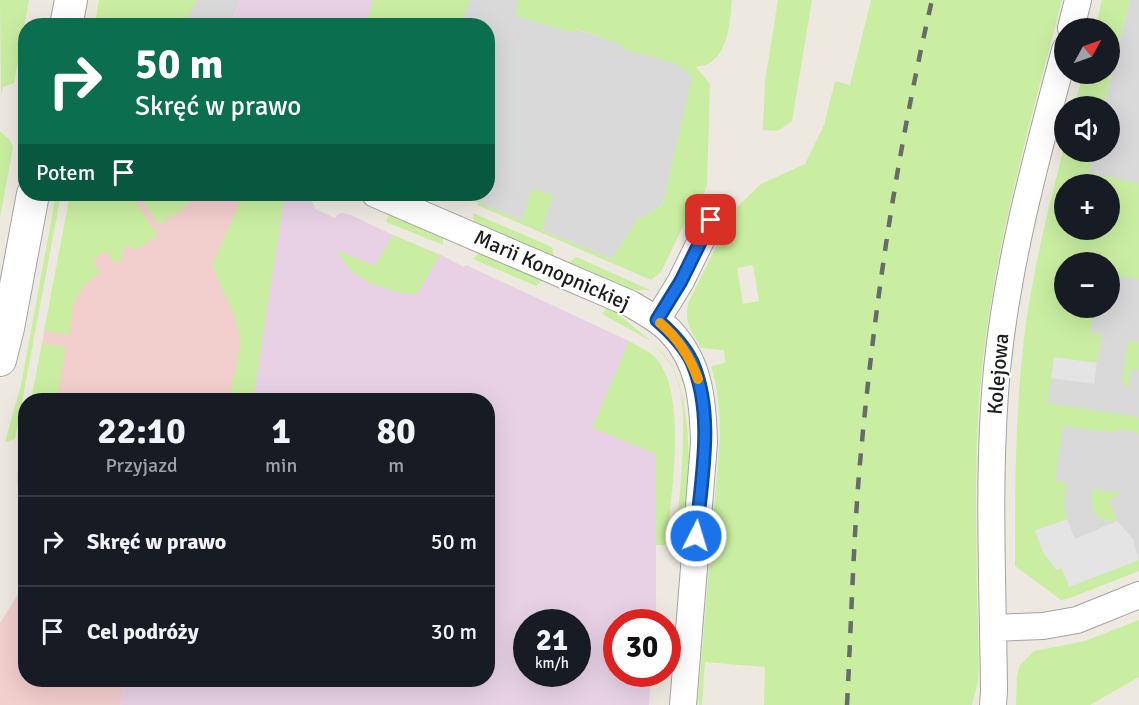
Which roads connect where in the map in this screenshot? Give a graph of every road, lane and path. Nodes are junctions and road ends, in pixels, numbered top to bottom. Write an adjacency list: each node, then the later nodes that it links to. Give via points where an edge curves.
1 (71, 0): 3 (street)
2 (1078, 0): 4 (street)
3 (68, 18)
4 (1074, 18)
5 (1056, 84): 12 (street, Kolejowa, via 1022,219 1001,337 993,445)
6 (32, 201): 10 (street)
7 (391, 201): 9 (street, Marii Konopnickiej, via 631,304)
8 (711, 220): 9 (street)
9 (657, 320): 13 (street, Marii Konopnickiej, via 691,361 703,410 704,443)
10 (0, 360)
11 (1139, 595): 12 (street, via 1077,620)
12 (994, 628): 14 (street, Kolejowa)
13 (682, 705)
14 (993, 705)

